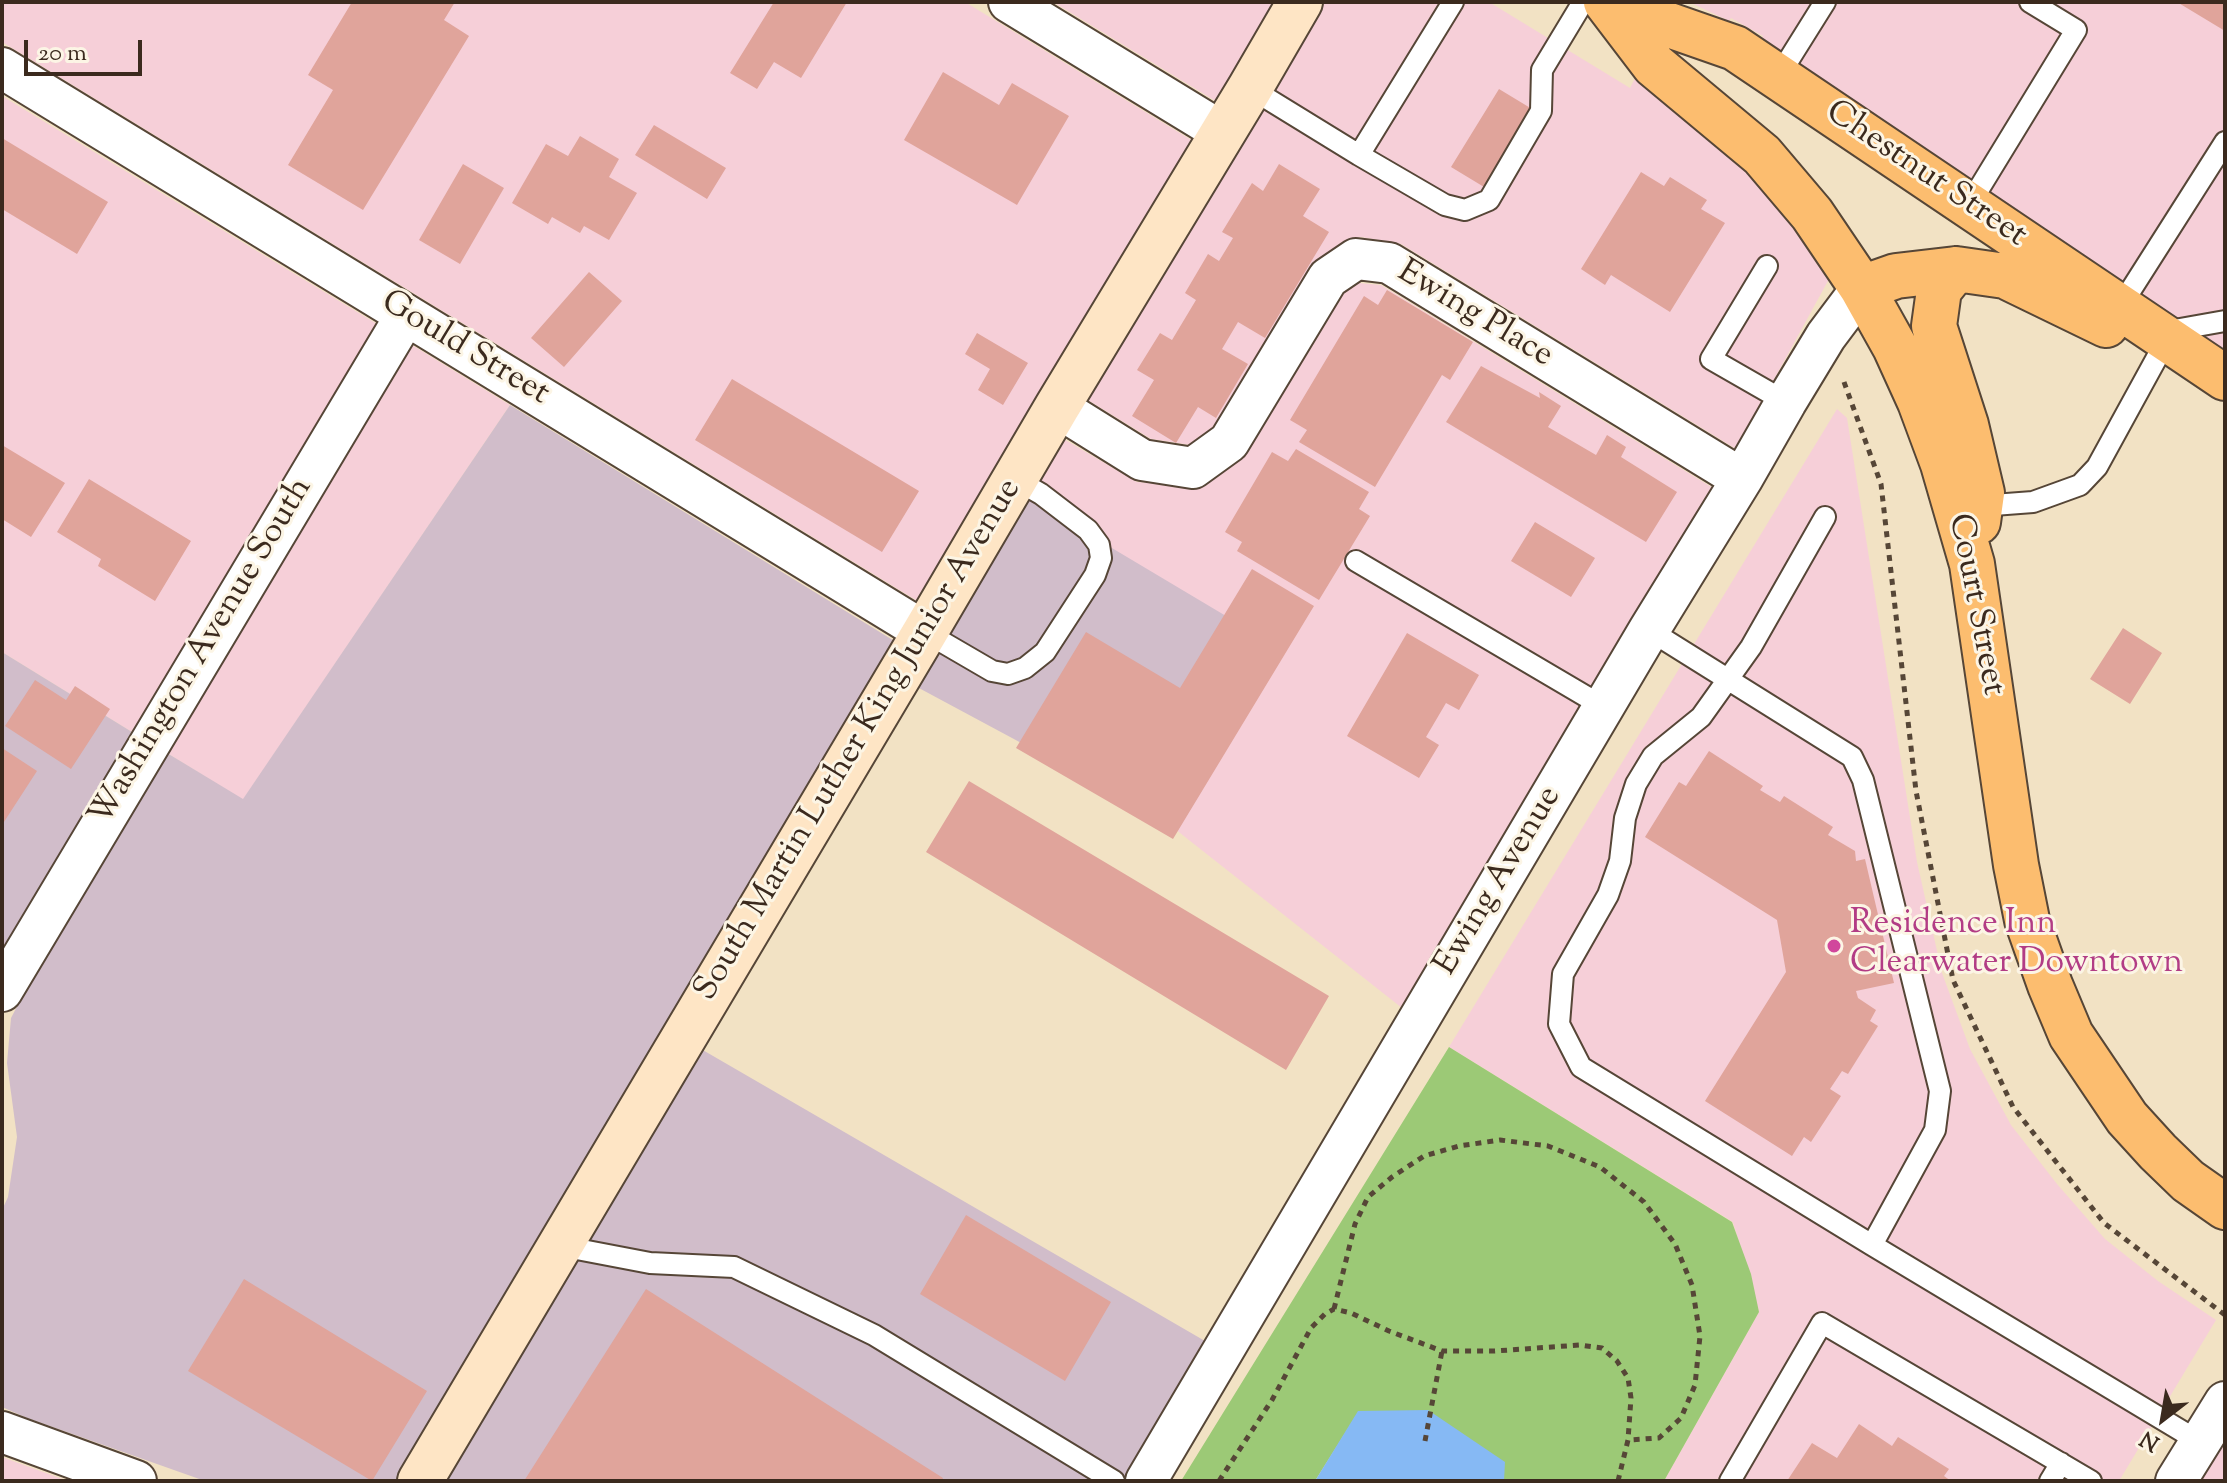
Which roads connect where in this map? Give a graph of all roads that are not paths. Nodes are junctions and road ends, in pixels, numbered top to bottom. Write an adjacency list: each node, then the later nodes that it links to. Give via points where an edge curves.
1 (1009, 2): 10 (street)
2 (1300, 2): 9 (street, South Martin Luther King Junior Avenue)
3 (1453, 2): 12 (lane)
4 (1825, 2): 8 (lane)
5 (2030, 2): 13 (lane, via 2076,30)
6 (1600, 3): 8 (main road, Chestnut Street, via 1735,48); 12 (lane, via 1542,70 1541,111 1489,200 1465,210 1445,205); 16 (main road, Court Street, via 1654,65 1762,155 1812,214)
7 (2, 68): 18 (street, Gould Street)
8 (1778, 77): 13 (main road, Chestnut Street)
9 (1250, 88): 10 (street, South Martin Luther King Junior Avenue); 12 (lane)
10 (1222, 132): 23 (street, South Martin Luther King Junior Avenue)
11 (2225, 142): 17 (lane)
12 (1359, 155)
13 (1969, 205): 17 (main road, Chestnut Street)
14 (1767, 266): 22 (lane, via 1711,359)
15 (1956, 269): 16 (main road, via 1896,276); 20 (main road, via 2005,276); 26 (main road, via 1939,290 1934,326 1966,425 1982,493)
16 (1862, 288): 22 (street, Ewing Avenue); 29 (main road, Court Street, via 1920,402)
17 (2120, 307): 20 (main road, Chestnut Street)
18 (406, 315): 31 (street, Gould Street); 34 (street, Washington Avenue South)
19 (2225, 321): 20 (lane)
20 (2160, 342): 21 (main road, Chestnut Street); 26 (lane, via 2097,467 2080,485 2033,502)
21 (2225, 381)
22 (1786, 402): 25 (street, Ewing Avenue)
23 (1057, 407): 24 (street, South Martin Luther King Junior Avenue); 25 (street, Ewing Place, via 1142,460 1193,468 1229,442 1328,278 1356,259 1389,263)
24 (1015, 479): 31 (street, South Martin Luther King Junior Avenue); 31 (lane, via 1088,530 1099,545 1095,575 1045,652 1008,674 992,671)
25 (1742, 479): 30 (street, Ewing Avenue)
26 (1980, 506): 29 (main road)
27 (1825, 517): 32 (lane)
28 (1356, 561): 33 (lane)
29 (1972, 564): 35 (main road, Court Street, via 2016,865 2027,920 2050,985 2071,1035 2127,1118 2188,1181)
30 (1649, 630): 32 (lane); 33 (street, Ewing Avenue)
31 (925, 632): 37 (street, South Martin Luther King Junior Avenue)
32 (1727, 680): 36 (lane, via 1852,757 1863,780 1940,1091 1935,1130); 36 (lane, via 1701,717 1653,756 1636,784 1608,895 1563,974 1559,1024 1581,1067)
33 (1604, 707): 45 (street, Ewing Avenue)
34 (2, 991)
35 (2225, 1207)
36 (1872, 1245): 40 (lane)
37 (561, 1246): 43 (street, South Martin Luther King Junior Avenue); 44 (lane, via 650,1263 734,1267 874,1335)
38 (2225, 1402): 40 (street)
39 (2, 1432): 42 (street)
40 (2200, 1442): 48 (street)
41 (2056, 1472): 46 (lane, via 1822,1323); 47 (lane)
42 (136, 1481)
43 (420, 1481)
44 (1114, 1481)
45 (1146, 1481)
46 (1730, 1481)
47 (2091, 1481)
48 (2176, 1481)

